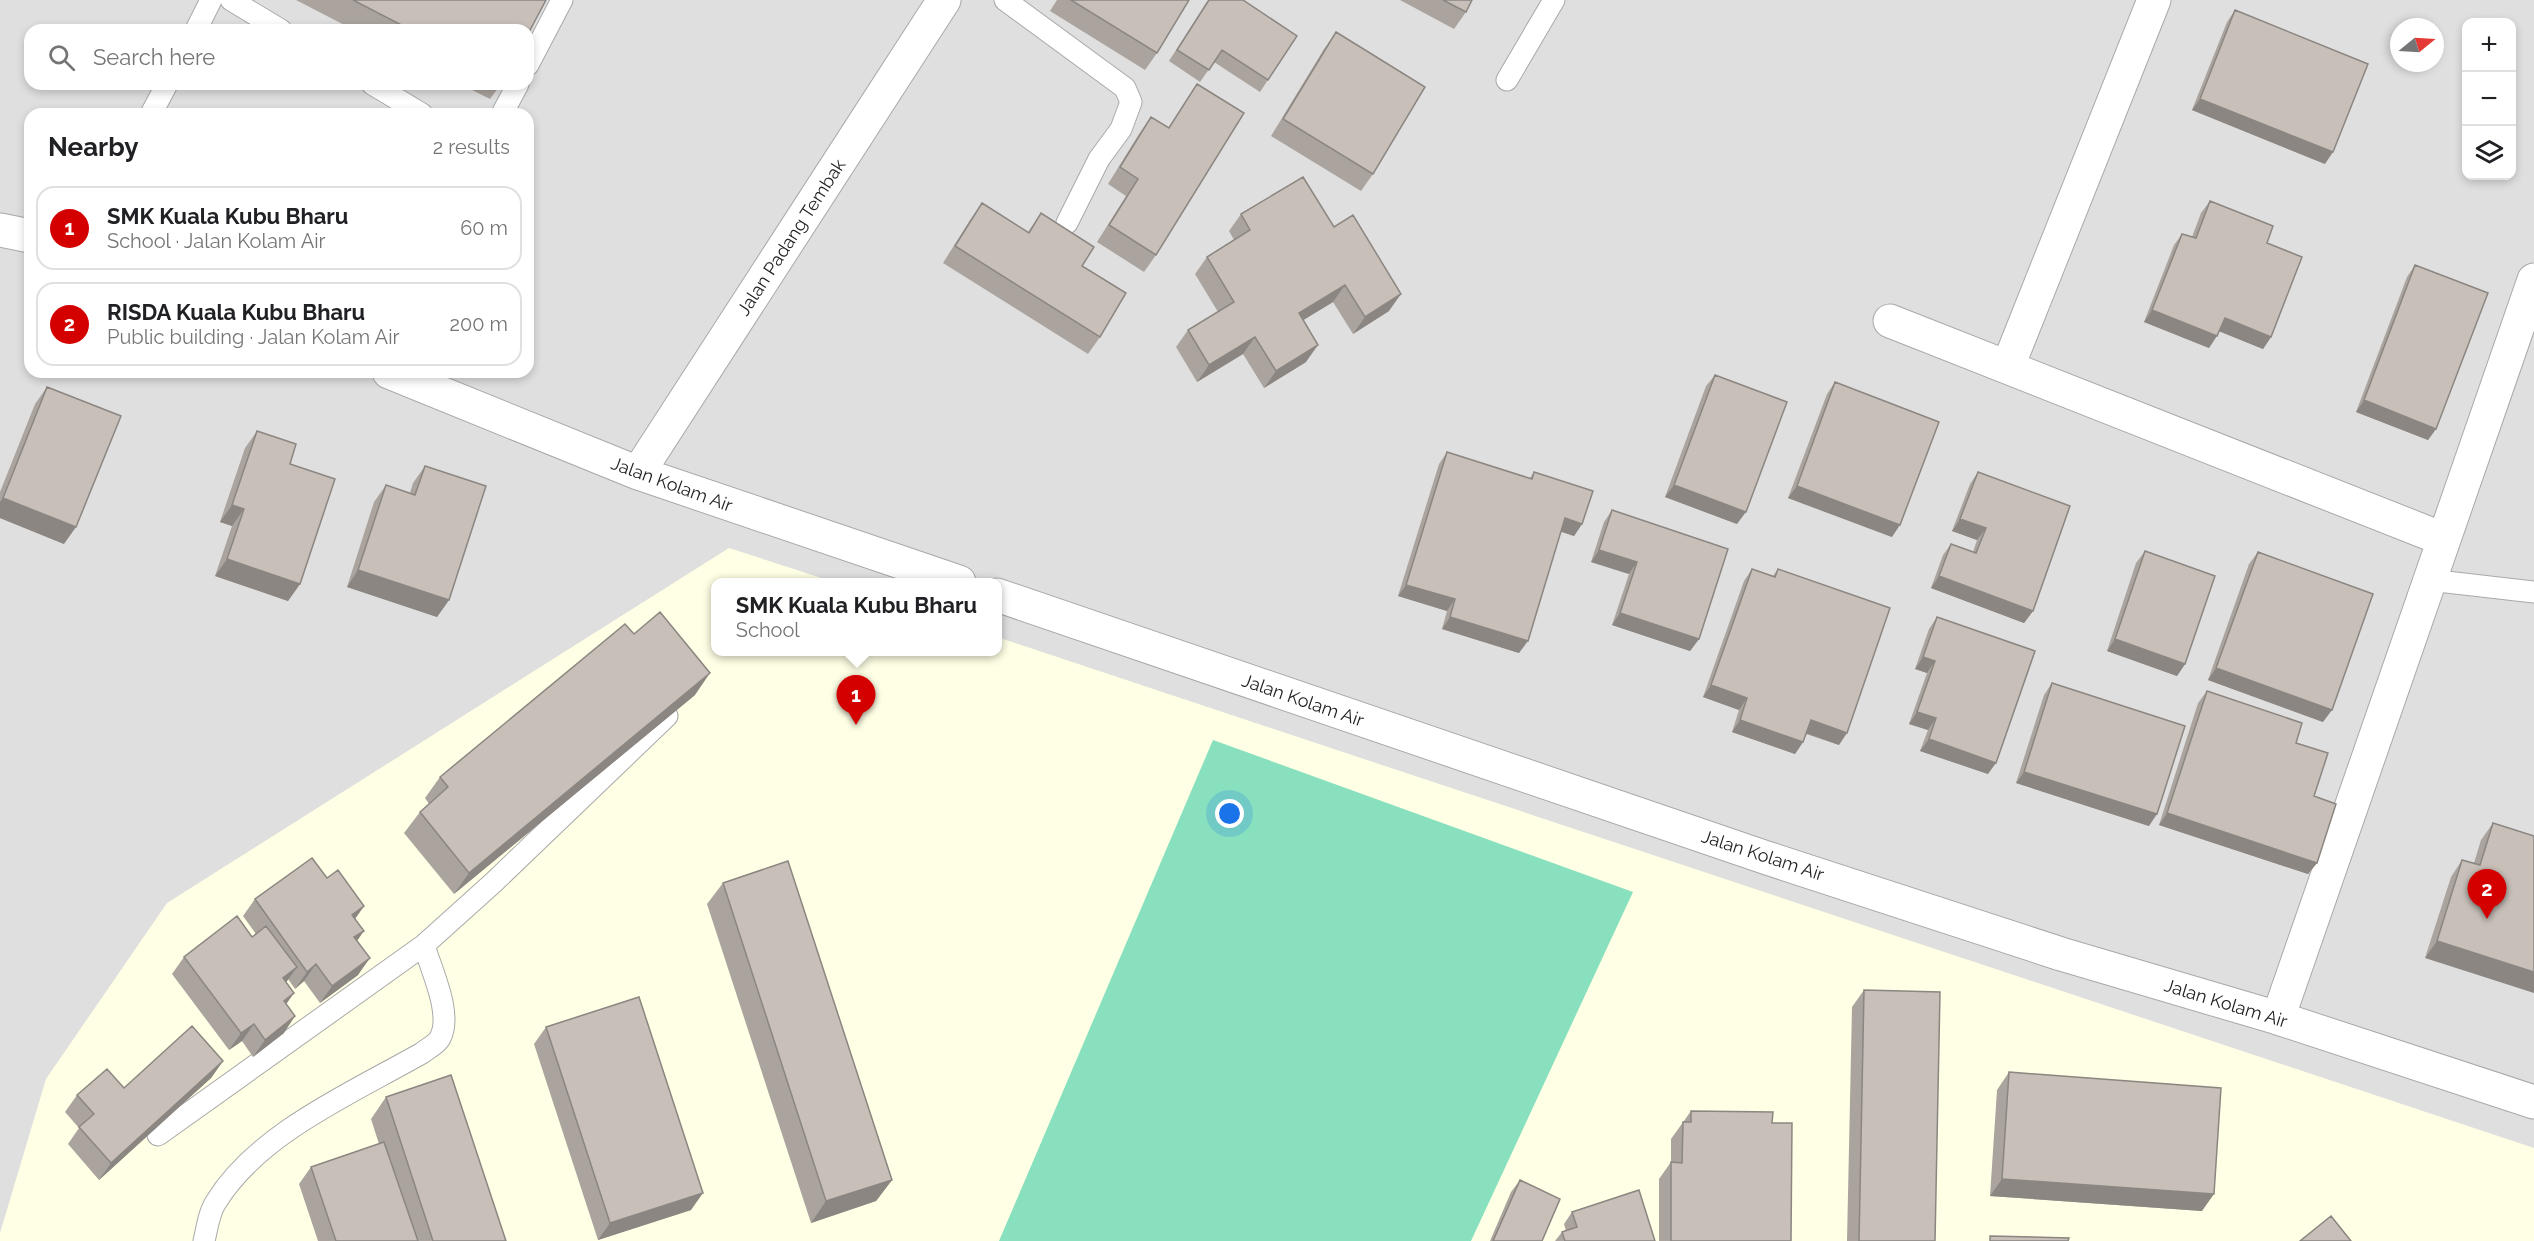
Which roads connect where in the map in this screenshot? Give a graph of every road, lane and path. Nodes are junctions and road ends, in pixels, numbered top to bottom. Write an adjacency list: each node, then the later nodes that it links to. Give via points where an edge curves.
1 (211, 0): 8 (lane)
2 (231, 0): 9 (lane)
3 (562, 0): 10 (lane)
4 (944, 0): 25 (street, Jalan Padang Tembak)
5 (1005, 0): 18 (lane, via 1125,88 1131,102 1121,129 1099,159)
6 (1554, 0): 11 (lane)
7 (2154, 0): 23 (street)
8 (199, 24)
9 (271, 24)
10 (534, 54)
11 (1507, 80)
12 (164, 90): 15 (lane)
13 (382, 90): 16 (lane)
14 (515, 90): 17 (lane)
15 (154, 108)
16 (412, 108)
17 (505, 108)
18 (1067, 223)
19 (0, 230): 20 (street)
20 (24, 235)
21 (2534, 280): 26 (street)
22 (1890, 321): 23 (street)
23 (2008, 366): 26 (street)
24 (404, 378): 25 (street, Jalan Kolam Air)
25 (638, 473): 27 (street, Jalan Kolam Air)
26 (2443, 539): 28 (street)
27 (947, 578)
28 (2429, 580): 29 (lane); 33 (street)
29 (2534, 592)
30 (1002, 597): 33 (street, Jalan Kolam Air, via 1764,856 2061,954)
31 (676, 707): 32 (lane)
32 (424, 945): 35 (lane); 36 (lane, via 443,1006 445,1021 440,1039 283,1133 245,1166 215,1203)
33 (2278, 1018): 34 (street, Jalan Kolam Air)
34 (2534, 1102)
35 (158, 1135)
36 (204, 1241)

